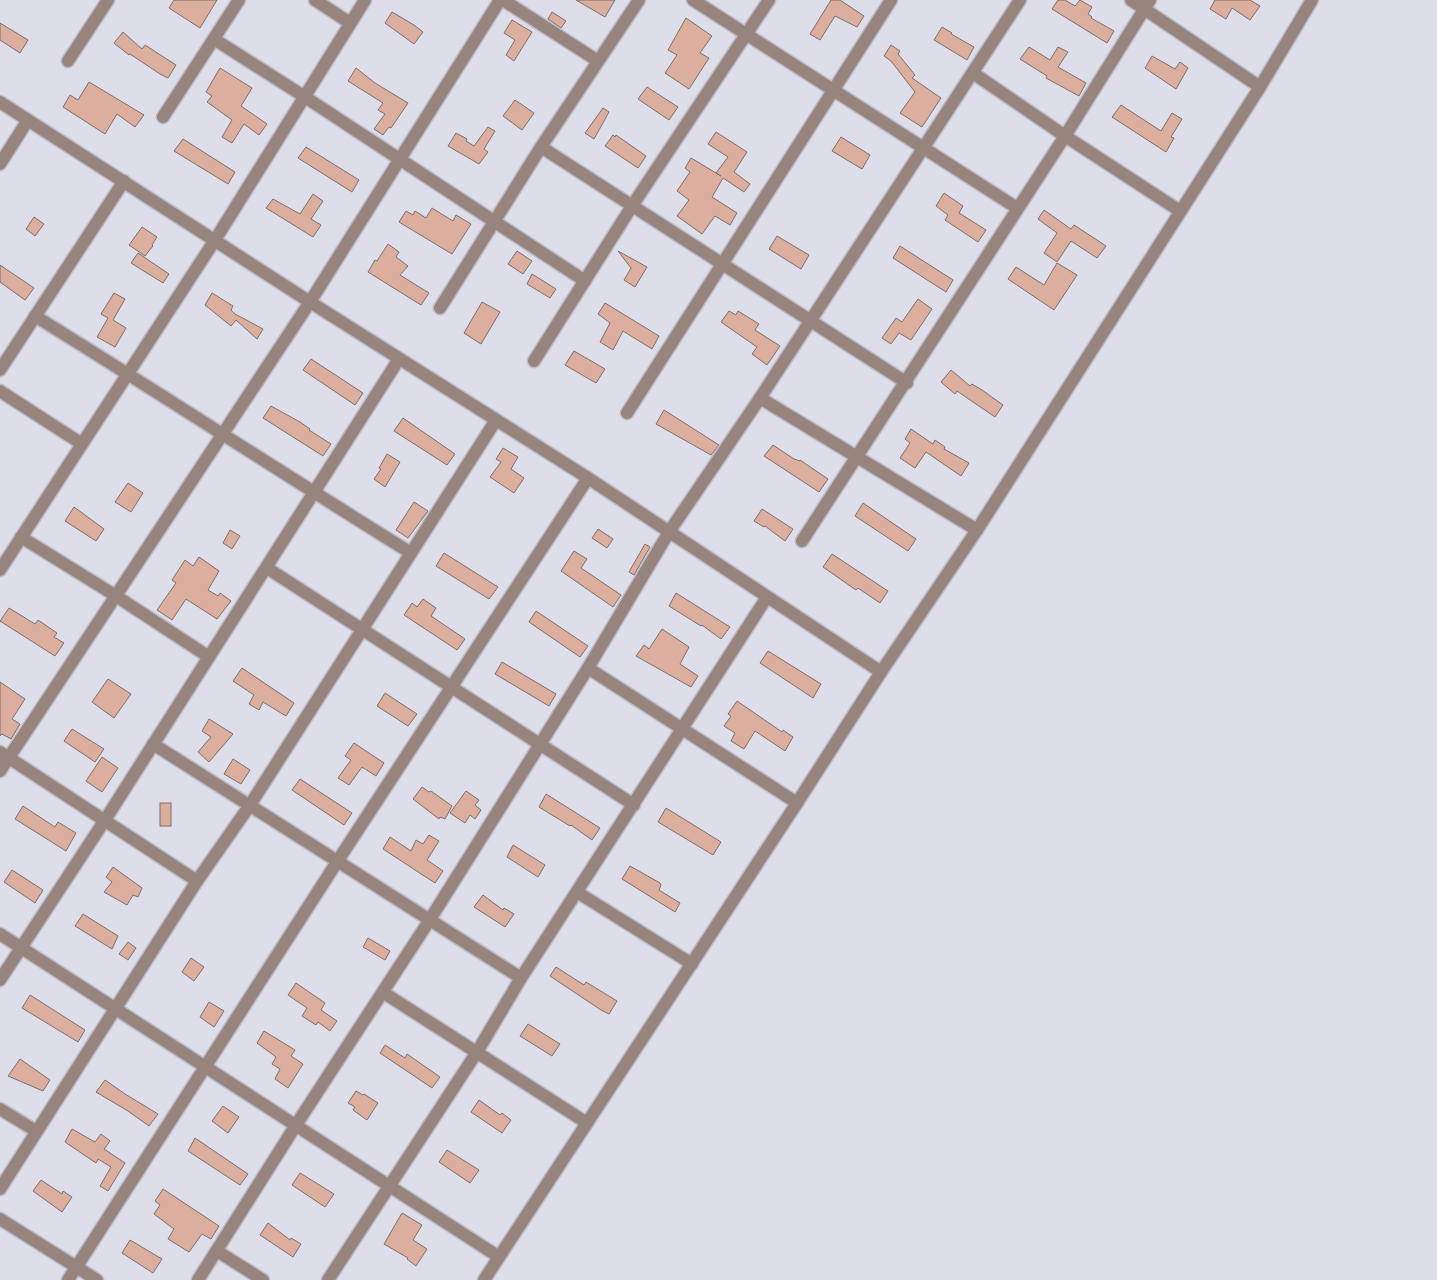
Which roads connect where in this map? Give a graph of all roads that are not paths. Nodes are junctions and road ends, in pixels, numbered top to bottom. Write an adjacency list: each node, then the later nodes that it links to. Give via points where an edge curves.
1 (108, 0): 18 (street)
2 (239, 0): 16 (street)
3 (315, 0): 14 (street)
4 (365, 0): 14 (street)
5 (502, 0): 17 (street); 29 (street)
6 (639, 0): 17 (street)
7 (692, 0): 15 (street)
8 (769, 0): 15 (street)
9 (891, 0): 21 (street)
10 (1020, 0): 19 (street)
11 (1131, 0): 13 (street)
12 (1312, 0): 20 (street)
13 (1147, 4): 20 (street); 26 (street)
14 (350, 23): 22 (street)
15 (747, 35): 21 (street); 32 (street)
16 (214, 39): 22 (street); 24 (street)
17 (598, 61): 27 (street)
18 (68, 62)
19 (973, 73): 26 (street); 28 (street)
20 (1260, 88): 34 (street)
21 (833, 92): 28 (street); 37 (street)
22 (305, 96): 29 (street); 36 (street)
23 (0, 102): 25 (street)
24 (163, 117)
25 (28, 120): 30 (street); 31 (street)
26 (1065, 136): 33 (street); 34 (street)
27 (541, 147): 32 (street); 35 (street)
28 (924, 150): 33 (street); 42 (street)
29 (400, 159): 35 (street); 39 (street)
30 (0, 164)
31 (124, 181): 36 (street); 41 (street)
32 (632, 206): 37 (street); 38 (street)
33 (1017, 208): 47 (street)
34 (1180, 211): 57 (street)
35 (495, 221): 38 (street); 40 (street)
36 (215, 240): 39 (street); 46 (street)
37 (722, 264): 42 (street); 50 (street)
38 (585, 281): 44 (street)
39 (310, 302): 43 (street); 52 (street)
40 (440, 308)
41 (35, 316): 45 (street); 46 (street)
42 (810, 320): 47 (street); 49 (street)
43 (399, 359): 51 (street); 56 (street)
44 (534, 361)
45 (0, 370)
46 (127, 373): 52 (street); 53 (street)
47 (907, 382): 54 (street)
48 (0, 392): 53 (street)
49 (760, 398): 54 (street); 58 (street)
50 (627, 413)
51 (496, 420): 55 (street); 61 (street)
52 (223, 434): 56 (street); 64 (street)
53 (82, 444): 59 (street)
54 (856, 456): 57 (street); 60 (street)
55 (588, 478): 58 (street); 70 (street)
56 (314, 493): 61 (street); 62 (street)
57 (976, 530): 69 (street)
58 (669, 532): 65 (street); 68 (street)
59 (21, 537): 63 (street); 64 (street)
60 (802, 541)
61 (411, 553): 66 (street)
62 (267, 568): 66 (street); 67 (street)
63 (0, 570)
64 (116, 596): 67 (street); 74 (street)
65 (767, 597): 69 (street); 71 (street)
66 (362, 630): 70 (street); 77 (street)
67 (209, 657): 72 (street)
68 (588, 668): 71 (street); 73 (street)
69 (881, 672): 76 (street)
70 (453, 687): 73 (street); 80 (street)
71 (682, 729): 76 (street); 78 (street)
72 (153, 744): 77 (street); 79 (street)
73 (541, 744): 78 (street); 83 (street)
74 (4, 755): 75 (street); 79 (street)
75 (0, 772)
76 (797, 803): 86 (street)
77 (250, 805): 80 (street); 81 (street)
78 (634, 805): 82 (street)
79 (104, 820): 81 (street); 85 (street)
80 (337, 862): 83 (street); 92 (street)
81 (197, 880): 90 (street)
82 (577, 892): 86 (street); 87 (street)
83 (430, 921): 87 (street); 89 (street)
84 (0, 934): 85 (street)
85 (22, 948): 88 (street); 90 (street)
86 (692, 964): 94 (street)
87 (521, 978): 91 (street)
88 (0, 980)
89 (384, 993): 91 (street); 95 (street)
90 (116, 1007): 92 (street); 96 (street)
91 (477, 1052): 94 (street); 97 (street)
92 (206, 1067): 95 (street); 102 (street)
93 (0, 1109): 96 (street)
94 (587, 1123): 101 (street)
95 (296, 1125): 97 (street); 100 (street)
96 (36, 1131): 98 (street)
97 (390, 1186): 101 (street); 107 (street)
98 (0, 1189)
99 (0, 1219): 102 (street)
100 (217, 1251): 105 (street); 106 (street)
101 (499, 1257): 108 (street)
102 (76, 1267): 103 (street); 104 (street)
103 (68, 1280)
104 (97, 1280)
105 (198, 1280)
106 (263, 1280)
107 (328, 1280)
108 (484, 1280)

